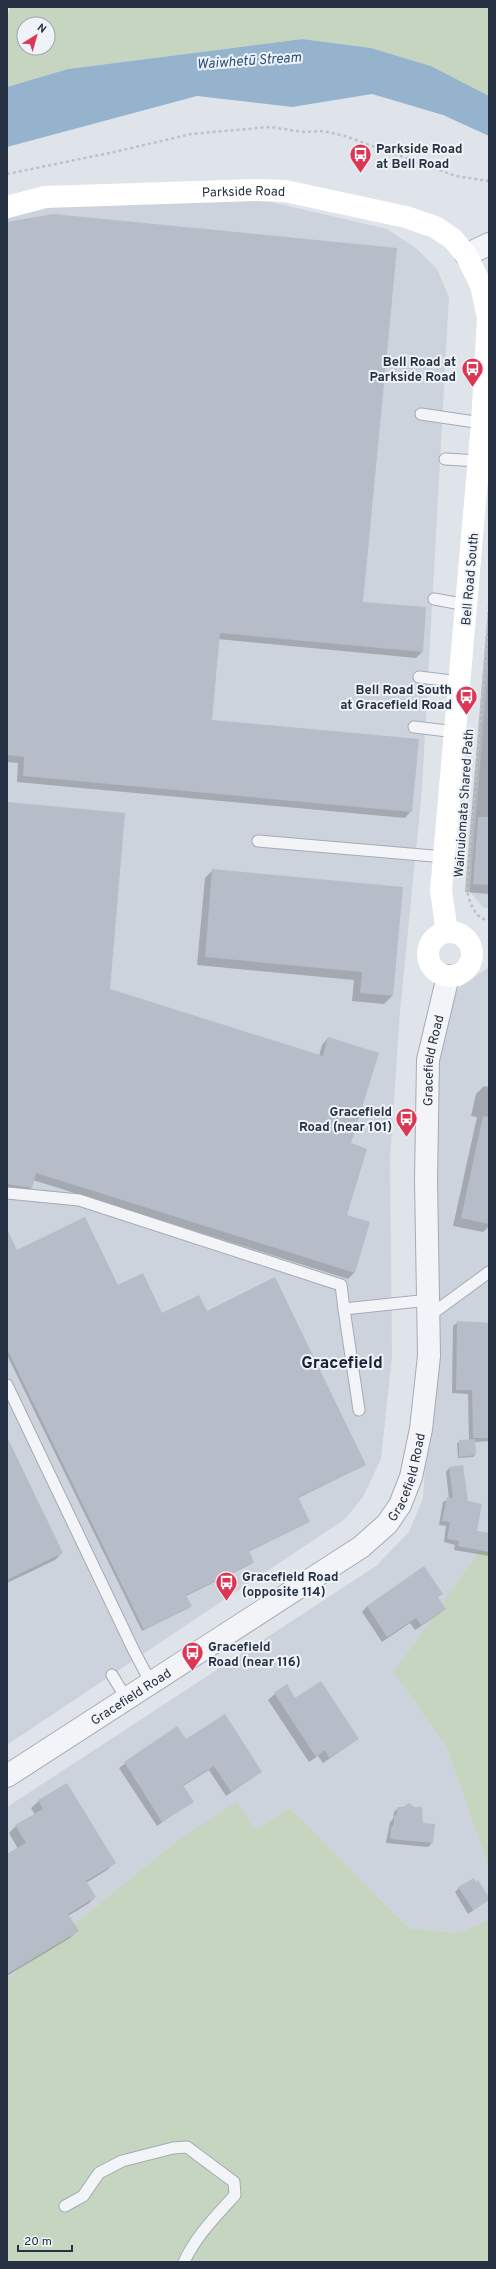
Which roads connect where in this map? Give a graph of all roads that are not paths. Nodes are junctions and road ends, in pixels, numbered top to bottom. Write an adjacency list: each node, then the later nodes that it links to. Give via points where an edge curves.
1 (7, 207): 3 (main road, Parkside Road, via 45,197 124,192 285,191 406,217 435,227 453,239)
2 (489, 244): 3 (street)
3 (477, 264): 5 (main road, Bell Road South, via 488,318)
4 (421, 414): 5 (lane)
5 (482, 423): 7 (main road, Bell Road South)
6 (445, 458): 7 (lane)
7 (479, 461): 9 (main road, Bell Road South)
8 (434, 600): 9 (lane)
9 (467, 605): 11 (main road, Bell Road South)
10 (419, 677): 11 (lane)
11 (461, 682): 13 (main road, Bell Road South)
12 (414, 727): 13 (lane)
13 (456, 732): 15 (main road, Bell Road South)
14 (258, 841): 15 (lane)
15 (445, 857): 16 (main road, Bell Road South, via 441,891)
16 (447, 932): 17 (main road, via 463,936); 18 (main road, via 433,940 428,954 434,969)
17 (480, 950): 18 (main road, via 463,971)
18 (448, 976): 22 (street, Gracefield Road, via 428,1060 426,1180)
19 (7, 1193): 21 (lane, via 79,1200 341,1285)
20 (489, 1272): 22 (lane)
21 (344, 1308): 22 (lane); 24 (lane)
22 (429, 1308): 26 (street, Gracefield Road, via 429,1356 421,1429 411,1477 400,1505 387,1524 361,1547)
23 (7, 1386): 26 (lane)
24 (359, 1410)
25 (112, 1674): 27 (lane)
26 (151, 1683): 27 (street, Gracefield Road)
27 (126, 1698): 28 (street, Gracefield Road)
28 (7, 1776)
29 (65, 2206): 30 (lane, via 82,2196 99,2173 122,2161 187,2147 234,2182 235,2195 212,2220 190,2249)
30 (184, 2262)

